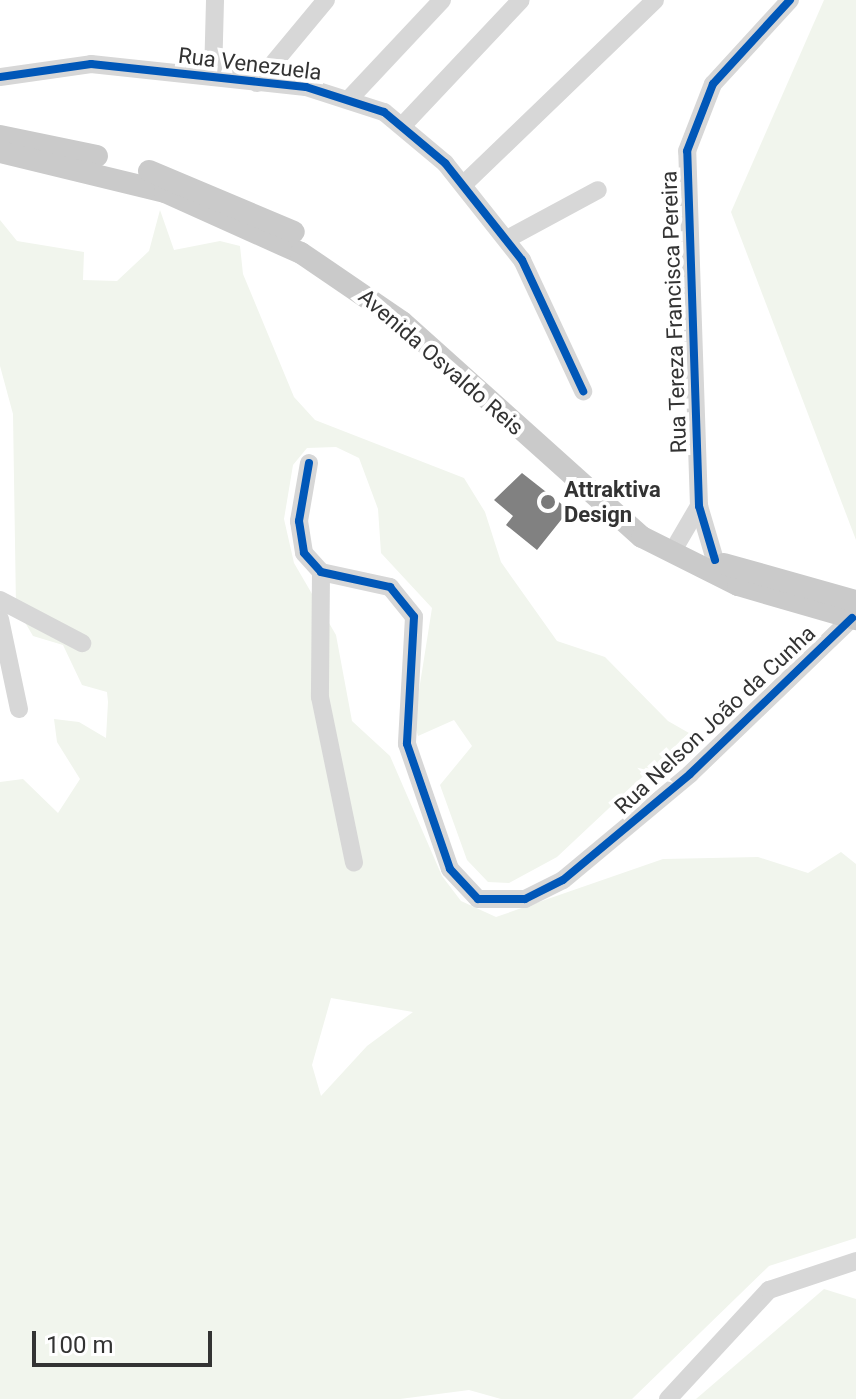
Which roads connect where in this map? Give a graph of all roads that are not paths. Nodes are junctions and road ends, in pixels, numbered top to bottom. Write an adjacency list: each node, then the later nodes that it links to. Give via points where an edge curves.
1 (215, 0): 8 (street)
2 (326, 0): 9 (street)
3 (442, 0): 10 (street)
4 (521, 0): 11 (street)
5 (655, 0): 14 (street)
6 (790, 0): 19 (street, Rua Tereza Francisca Pereira, via 713,84 687,151)
7 (0, 77): 8 (street, Rua Venezuela, via 73,63)
8 (213, 77): 9 (street, Rua Venezuela)
9 (257, 83): 10 (street, Rua Venezuela)
10 (351, 97): 11 (street, Rua Venezuela)
11 (404, 124): 14 (street, Rua Venezuela)
12 (0, 136): 20 (main road, Avenida Osvaldo Reis, via 169,177 316,245 388,294 606,493)
13 (0, 152): 24 (main road, Avenida Osvaldo Reis, via 165,192 301,253 402,322 642,537 738,585)
14 (464, 184): 16 (street, Rua Venezuela)
15 (598, 190): 16 (street)
16 (507, 239): 17 (street, Rua Venezuela, via 533,278)
17 (583, 391)
18 (309, 463): 22 (street, via 299,521 304,553)
19 (699, 506): 20 (street); 21 (street, Rua Tereza Francisca Pereira)
20 (678, 542): 21 (main road, Avenida Osvaldo Reis)
21 (715, 560): 24 (main road, Avenida Osvaldo Reis)
22 (321, 572): 24 (street, Rua Nelson João da Cunha, via 390,587 408,603 416,638 405,727 411,760 458,883 494,903 539,893 583,865); 29 (street, via 320,697)
23 (0, 600): 26 (street)
24 (855, 613)
25 (0, 619): 27 (street)
26 (82, 643)
27 (3, 659): 28 (street)
28 (19, 709)
29 (354, 863)
30 (856, 1261): 31 (street, via 769,1290)
31 (668, 1399)

